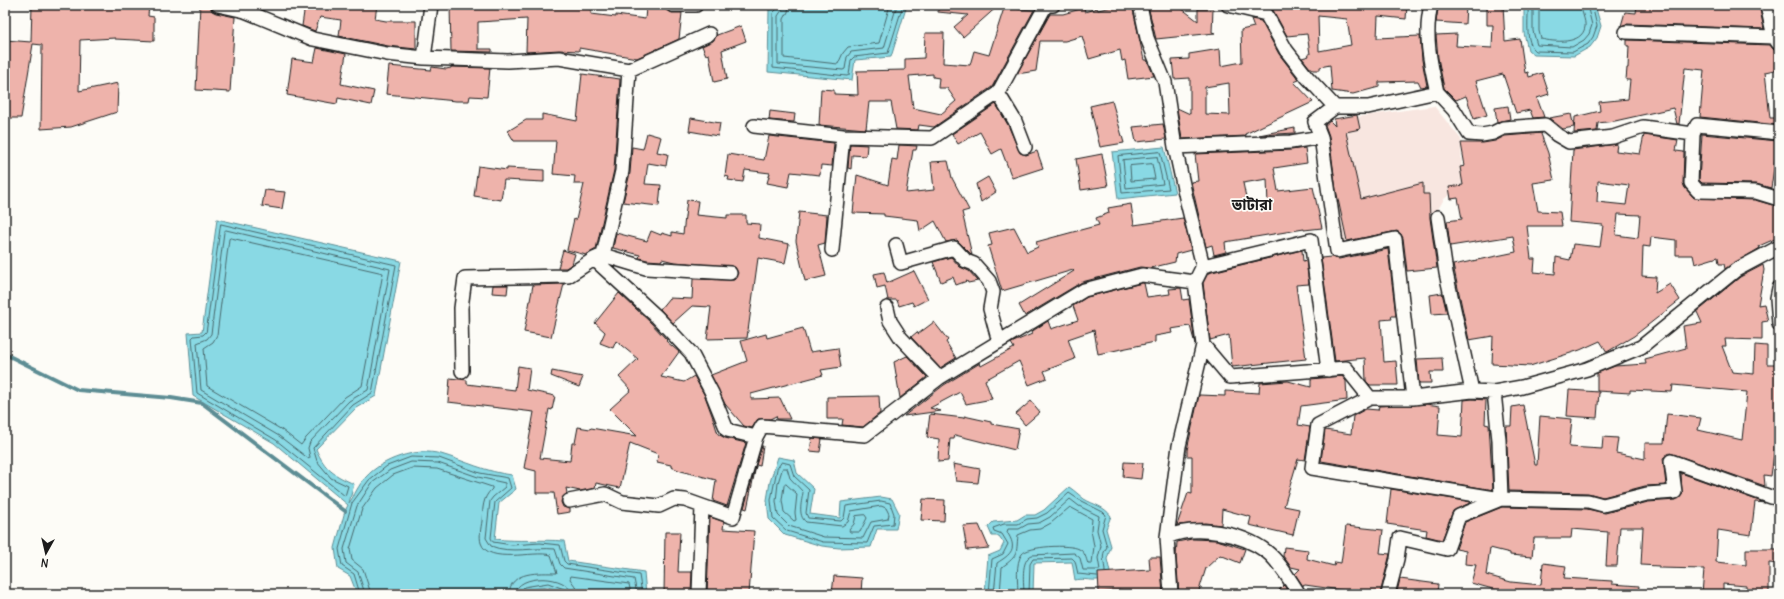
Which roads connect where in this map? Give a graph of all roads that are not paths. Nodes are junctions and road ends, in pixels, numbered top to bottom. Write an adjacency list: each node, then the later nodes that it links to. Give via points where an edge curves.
1 (218, 5): 14 (street, via 245,11 313,39 386,54)
2 (431, 5): 14 (street)
3 (672, 5): 4 (street)
4 (696, 5)
5 (1046, 5): 6 (street); 17 (street)
6 (1053, 5)
7 (1140, 5): 25 (street, via 1147,38 1165,82)
8 (1228, 5): 18 (street, via 1266,14 1307,77)
9 (1431, 5): 16 (street, via 1427,21 1430,62)
10 (1767, 5): 13 (street)
11 (1626, 32): 13 (street)
12 (709, 34): 15 (street)
13 (1777, 40)
14 (424, 58): 15 (street, via 508,61 558,58)
15 (629, 70): 31 (street, via 622,170)
16 (1437, 92): 18 (street, via 1368,107); 21 (street, via 1454,110 1469,134 1482,135 1503,128 1545,125 1569,142 1613,138 1643,127)
17 (998, 93): 22 (street, via 932,138); 24 (street, via 1015,121)
18 (1335, 107): 23 (street, via 1315,122)
19 (754, 126): 22 (street)
20 (1779, 133): 21 (street, via 1698,125)
21 (1693, 134): 26 (street, via 1692,183 1698,191 1756,192)
22 (842, 136): 30 (street)
23 (1321, 137): 25 (street, via 1291,142); 46 (street, via 1337,251 1395,239)
24 (1025, 146)
25 (1175, 147): 32 (street)
26 (1779, 199)
27 (1438, 217): 43 (street, via 1446,273)
28 (896, 245): 38 (street, via 901,263 954,248 966,261 974,264 989,281 993,292 990,309)
29 (1779, 247): 44 (street, via 1736,270 1641,347 1587,369)
30 (832, 250)
31 (599, 257): 33 (street, via 646,268); 41 (street, via 568,276 466,278 461,308); 47 (street, via 691,353 712,393 726,430)
32 (1203, 266): 34 (street); 40 (street, via 1311,240)
33 (730, 273)
34 (1195, 282): 38 (street, via 1142,275 1084,290); 39 (street)
35 (1779, 288): 37 (street)
36 (887, 308): 42 (street, via 890,321 901,338)
37 (1779, 324)
38 (999, 342): 42 (street)
39 (1203, 345): 40 (street, via 1230,377); 52 (street, via 1179,446)
40 (1328, 370): 45 (street, via 1346,368)
41 (462, 371)
42 (939, 378): 47 (street, via 865,434 762,426)
43 (1472, 391): 44 (street); 46 (street)
44 (1494, 392): 49 (street, via 1500,440)
45 (1370, 398): 46 (street); 49 (street, via 1318,425 1312,468)
46 (1413, 398)
47 (756, 437): 51 (street, via 734,516)
48 (1779, 498): 49 (street, via 1670,461 1675,492 1647,494 1603,505 1588,501)
49 (1500, 500): 56 (street, via 1459,516 1447,549 1400,538)
50 (569, 501): 51 (street, via 605,494 622,502 659,506 674,499)
51 (702, 506): 53 (street)
52 (1167, 536): 54 (street); 55 (street, via 1178,532 1211,532 1224,533 1248,541 1268,553)
53 (699, 594)
54 (1171, 594)
55 (1299, 594)
56 (1388, 594)

